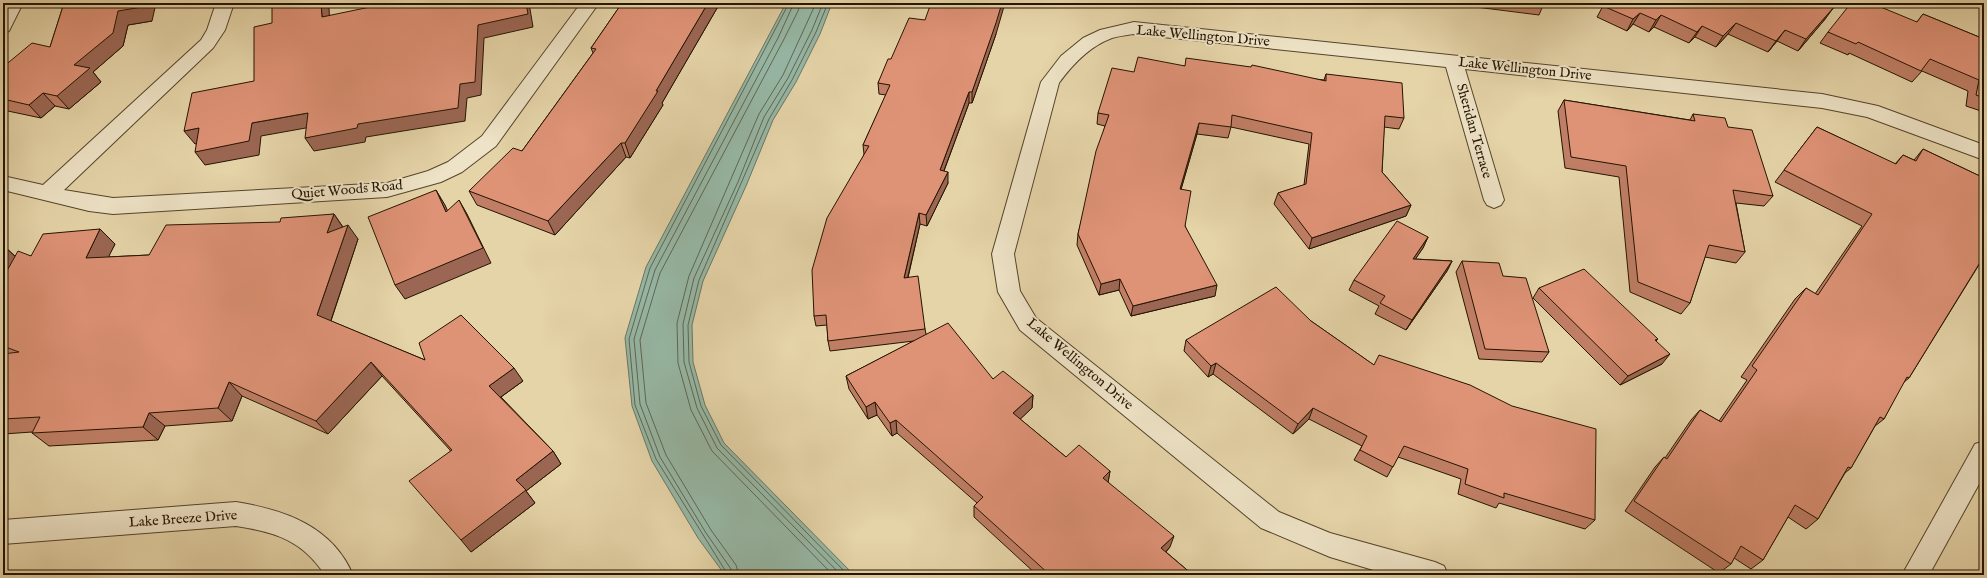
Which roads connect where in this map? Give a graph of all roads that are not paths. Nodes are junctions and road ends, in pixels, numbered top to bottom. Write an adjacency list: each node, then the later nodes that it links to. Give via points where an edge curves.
1 (14, 3): 4 (street)
2 (225, 3): 8 (street, via 216,30 207,44)
3 (590, 3): 8 (street, Quiet Woods Road, via 489,141 455,167 434,177 387,190 113,206)
4 (3, 27)
5 (1454, 62): 6 (street, Lake Wellington Drive, via 1846,105 1871,111); 9 (street, Sheridan Terrace); 13 (street, Lake Wellington Drive, via 1134,28 1107,34 1085,46 1063,63 1050,82 1003,254 1009,292 1028,324 1270,520 1327,545)
6 (1984, 152)
7 (3, 183): 8 (street, Quiet Woods Road)
8 (47, 193)
9 (1494, 200)
10 (1984, 452): 14 (street)
11 (3, 532): 12 (street, Lake Breeze Drive, via 236,514 264,518 289,526 311,539)
12 (340, 575)
13 (1435, 575)
14 (1915, 575)

